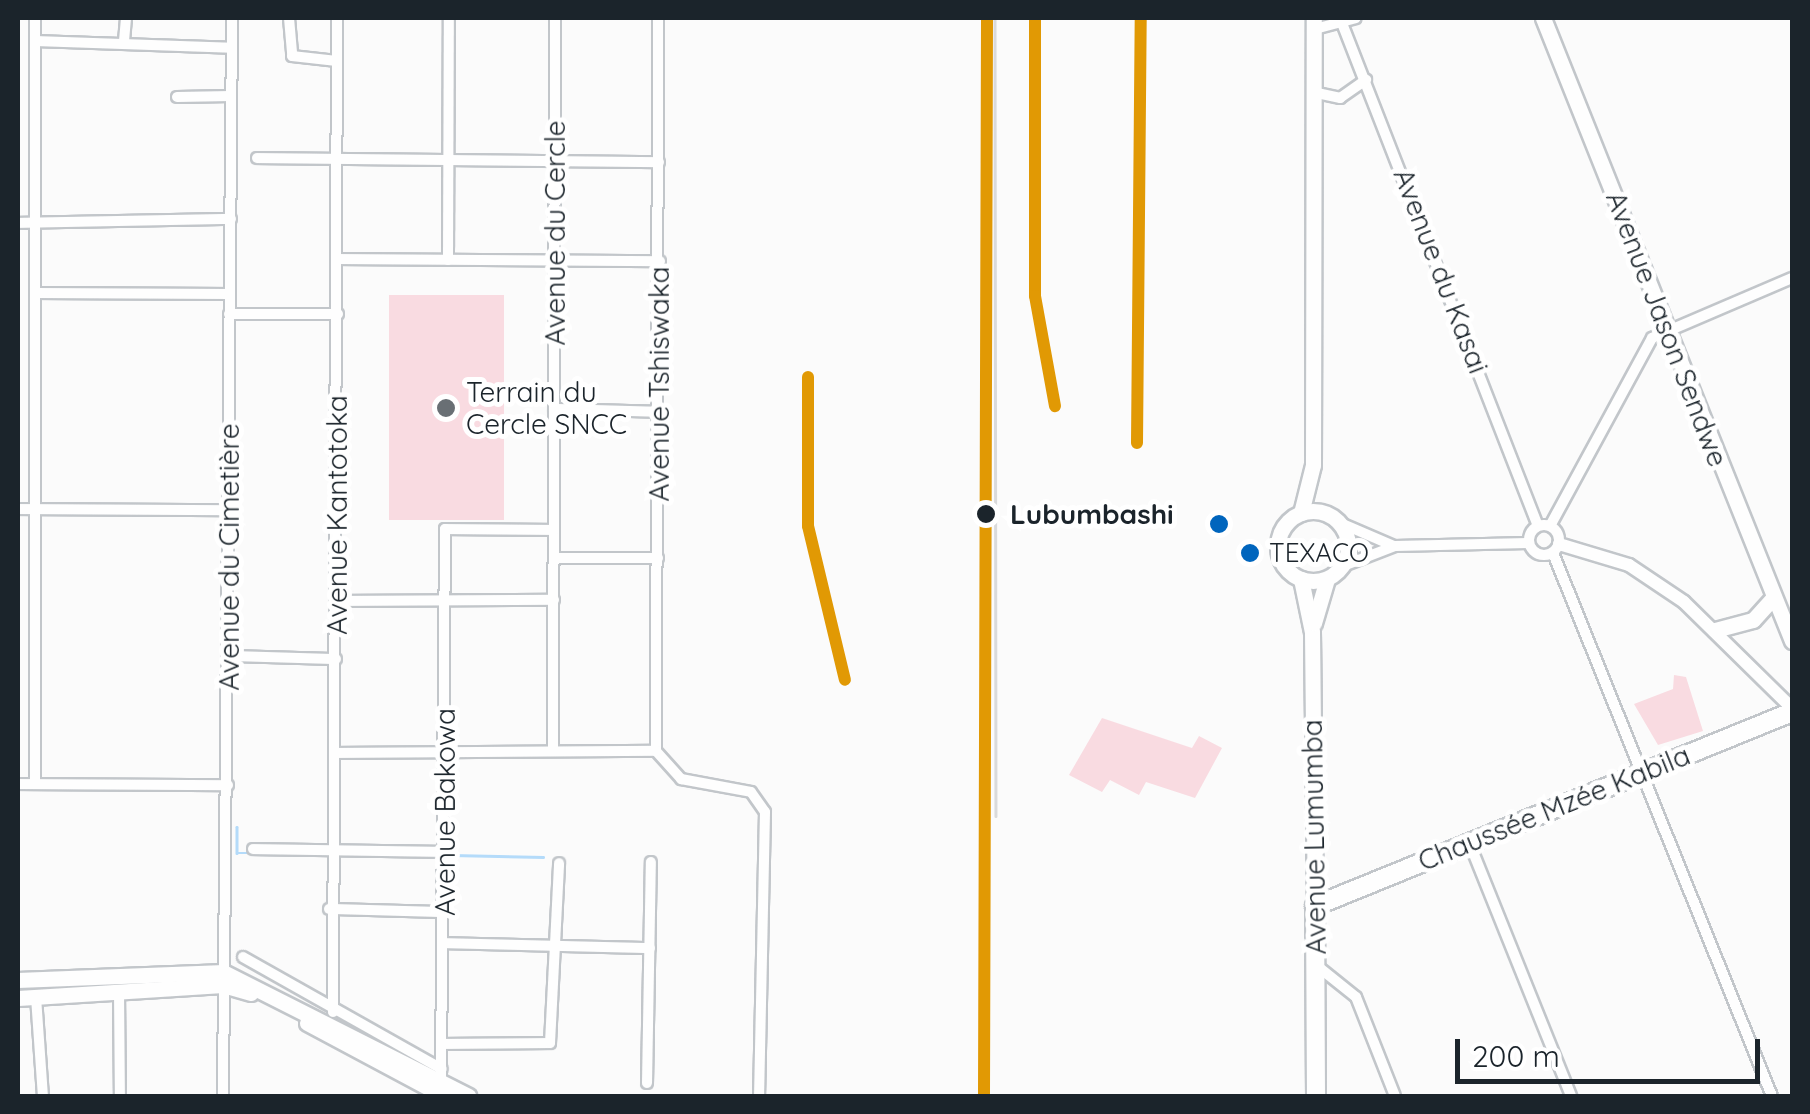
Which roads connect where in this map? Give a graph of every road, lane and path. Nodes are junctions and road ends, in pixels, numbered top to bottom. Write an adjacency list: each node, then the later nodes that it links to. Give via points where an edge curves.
1 (35, 18): 13 (street)
2 (126, 18): 14 (street)
3 (232, 18): 15 (street, Avenue du Cimetière)
4 (289, 18): 16 (street, via 294,57)
5 (337, 18): 16 (street, Avenue Kantotoka)
6 (449, 18): 23 (street)
7 (555, 18): 24 (street, Avenue du Cercle)
8 (658, 18): 25 (street, Avenue Tshiswaka)
9 (1356, 18): 11 (street)
10 (1542, 18): 38 (main road, Avenue Jason Sendwe)
11 (1341, 20): 12 (street); 17 (street, Avenue du Kasai)
12 (1314, 23): 18 (main road)
13 (35, 41): 14 (street); 28 (street)
14 (124, 41): 15 (street)
15 (231, 48): 19 (street, Avenue du Cimetière)
16 (337, 61): 22 (street, Avenue Kantotoka)
17 (1366, 80): 18 (street, via 1340,98); 47 (street, Avenue du Kasai)
18 (1317, 92): 41 (main road)
19 (231, 96): 20 (street); 26 (street, Avenue du Cimetière)
20 (177, 97)
21 (257, 158): 22 (street)
22 (337, 160): 23 (street); 29 (street, Avenue Kantotoka)
23 (448, 161): 24 (street); 30 (street)
24 (555, 162): 25 (street); 31 (street, Avenue du Cercle)
25 (659, 162): 32 (street, Avenue Tshiswaka)
26 (231, 219): 28 (street); 35 (street, Avenue du Cimetière)
27 (18, 223): 28 (street)
28 (34, 223): 34 (street)
29 (338, 258): 30 (street); 37 (street, Avenue Kantotoka)
30 (448, 260): 31 (street)
31 (554, 261): 32 (street); 39 (street, Avenue du Cercle)
32 (660, 261): 40 (street, Avenue Tshiswaka)
33 (1792, 278): 38 (street)
34 (35, 293): 35 (street); 43 (street)
35 (230, 294): 36 (street, Avenue du Cimetière)
36 (229, 314): 37 (street); 44 (street, Avenue du Cimetière)
37 (338, 314): 59 (street, Avenue Kantotoka)
38 (1668, 328): 47 (street, via 1638,356); 57 (main road, Avenue Jason Sendwe)
39 (554, 409): 40 (street); 48 (street, Avenue du Cercle)
40 (660, 412): 53 (street, Avenue Tshiswaka)
41 (1313, 466): 45 (main road); 46 (main road)
42 (18, 509): 43 (street)
43 (35, 509): 44 (street); 73 (street)
44 (229, 510): 64 (street, Avenue du Cimetière)
45 (1301, 513): 46 (main road); 56 (main road, via 1278,543 1282,564)
46 (1336, 520): 50 (street); 54 (main road, via 1348,540)
47 (1544, 526): 49 (street); 51 (street, Avenue du Kasai)
48 (554, 530): 52 (street, Avenue du Cercle); 60 (street, Avenue Bakowa, via 445,529)
49 (1528, 543): 50 (street); 51 (street, via 1540,556)
50 (1394, 546): 54 (street)
51 (1556, 549): 61 (street, via 1628,565); 71 (street, Avenue du Kasai)
52 (554, 558): 53 (street); 58 (street, Avenue du Cercle)
53 (658, 558): 69 (street, Avenue Tshiswaka)
54 (1342, 566): 55 (main road)
55 (1327, 578): 56 (main road); 62 (main road)
56 (1301, 580): 62 (main road, Avenue Lumumba)
57 (1772, 599): 61 (main road, via 1753,620); 63 (main road, Avenue Jason Sendwe)
58 (554, 600): 60 (street); 67 (street, Avenue du Cercle)
59 (336, 601): 60 (street); 65 (street, Avenue Kantotoka)
60 (445, 601): 68 (street, Avenue Bakowa)
61 (1715, 630): 66 (street)
62 (1312, 632): 81 (main road, Avenue Lumumba)
63 (1792, 641)
64 (229, 656): 65 (street); 74 (street, Avenue du Cimetière)
65 (336, 659): 70 (street, Avenue Kantotoka)
66 (1792, 710): 71 (highway, Chaussée Mzée Kabila)
67 (554, 749): 68 (street); 69 (street)
68 (446, 750): 70 (street); 78 (street, Avenue Bakowa)
69 (656, 751): 102 (street, via 682,778 751,792 765,812)
70 (335, 753): 77 (street, Avenue Kantotoka)
71 (1643, 772): 75 (highway, Chaussée Mzée Kabila); 106 (street, Avenue du Kasai)
72 (18, 784): 73 (street)
73 (35, 784): 74 (street)
74 (228, 785): 89 (street, Avenue du Cimetière)
75 (1469, 842): 81 (highway, Chaussée Mzée Kabila); 105 (street)
76 (253, 849): 77 (street)
77 (331, 850): 78 (street); 82 (street, Avenue Kantotoka)
78 (444, 852): 83 (street, Avenue Bakowa)
79 (651, 862): 86 (street)
80 (559, 863): 85 (street)
81 (1315, 906): 88 (highway, Avenue Lumumba)
82 (329, 909): 83 (street); 94 (street, Avenue Kantotoka)
83 (444, 912): 84 (street, Avenue Bakowa)
84 (444, 943): 85 (street); 95 (street, Avenue Bakowa)
85 (556, 946): 86 (street); 95 (street, via 548,1045)
86 (650, 948): 96 (street)
87 (243, 957): 94 (street)
88 (1316, 965): 103 (highway, Avenue Lumumba); 104 (street, via 1356,997)
89 (223, 978): 90 (main road); 91 (main road); 97 (main road); 100 (street, Avenue du Cimetière)
90 (18, 980)
91 (119, 991): 92 (main road); 99 (street)
92 (36, 997): 93 (main road); 98 (street)
93 (18, 998)
94 (333, 1012): 97 (street)
95 (443, 1044): 97 (street, Avenue Bakowa)
96 (647, 1083)
97 (442, 1085): 101 (main road)
98 (43, 1096)
99 (120, 1096)
100 (224, 1096)
101 (469, 1096)
102 (759, 1096)
103 (1316, 1096)
104 (1395, 1096)
105 (1571, 1096)
106 (1772, 1096)

